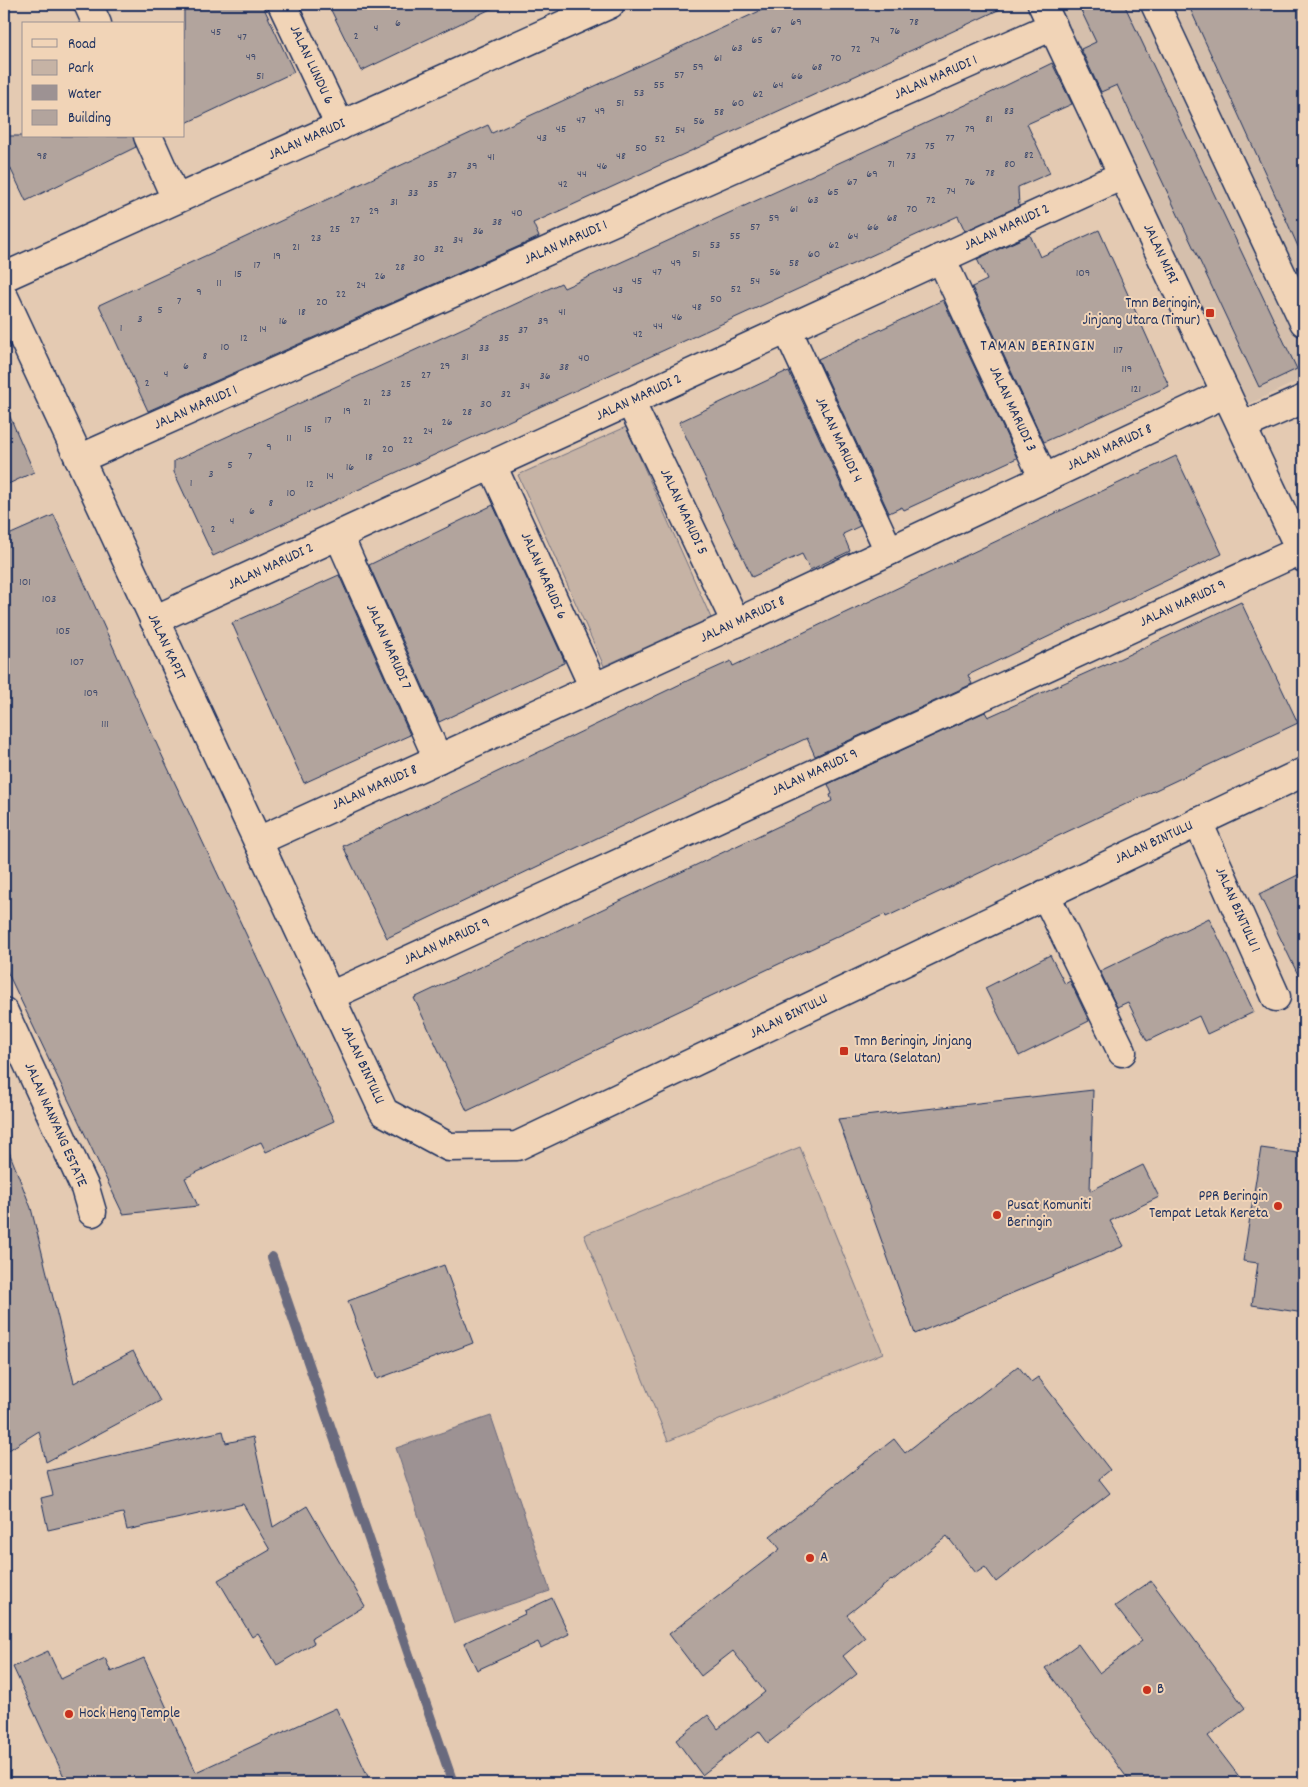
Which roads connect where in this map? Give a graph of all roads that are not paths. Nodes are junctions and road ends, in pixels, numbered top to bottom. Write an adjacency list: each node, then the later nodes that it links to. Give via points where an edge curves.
1 (88, 4): 6 (street)
2 (282, 4): 7 (street, JALAN LUNDU 6)
3 (610, 4): 7 (street, JALAN MARUDI)
4 (1155, 4): 14 (street)
5 (1047, 15): 9 (street, JALAN MIRI); 20 (street, JALAN MARUDI 1)
6 (96, 22)
7 (340, 126): 10 (street, JALAN MARUDI)
8 (149, 138): 10 (street)
9 (1123, 174): 11 (street, JALAN MARUDI 2); 16 (street, JALAN MIRI)
10 (176, 199): 12 (street, JALAN MARUDI)
11 (941, 258): 15 (street, JALAN MARUDI 2); 22 (street, JALAN MARUDI 3)
12 (4, 277)
13 (4, 297): 20 (street, JALAN KAPIT)
14 (1304, 322)
15 (787, 329): 18 (street, JALAN MARUDI 2); 24 (street, JALAN MARUDI 4)
16 (1226, 393): 19 (street, JALAN MIRI); 22 (street, JALAN MARUDI 8)
17 (1304, 400): 19 (street)
18 (630, 401): 21 (street, JALAN MARUDI 2); 27 (street, JALAN MARUDI 5)
19 (1242, 426): 25 (street, JALAN MIRI)
20 (79, 459): 26 (street, JALAN KAPIT)
21 (492, 465): 23 (street, JALAN MARUDI 2); 28 (street, JALAN MARUDI 6)
22 (1044, 479): 24 (street, JALAN MARUDI 8)
23 (338, 536): 26 (street, JALAN MARUDI 2); 29 (street, JALAN MARUDI 7)
24 (889, 551): 27 (street, JALAN MARUDI 8)
25 (1302, 554): 34 (street, JALAN MARUDI 9)
26 (154, 620): 32 (street, JALAN KAPIT)
27 (736, 623): 28 (street, JALAN MARUDI 8)
28 (594, 688): 29 (street, JALAN MARUDI 8)
29 (438, 759): 32 (street, JALAN MARUDI 8)
30 (1304, 772): 31 (street, JALAN BINTULU)
31 (1198, 822): 33 (street, JALAN BINTULU); 35 (street, JALAN BINTULU 1)
32 (258, 841): 34 (street, JALAN KAPIT)
33 (1045, 894): 34 (street, JALAN BINTULU, via 517,1146 448,1147 384,1112); 37 (street)
34 (330, 996)
35 (1276, 998)
36 (4, 1012): 38 (street, JALAN NANYANG ESTATE, via 85,1188)
37 (1122, 1052)
38 (92, 1212)

